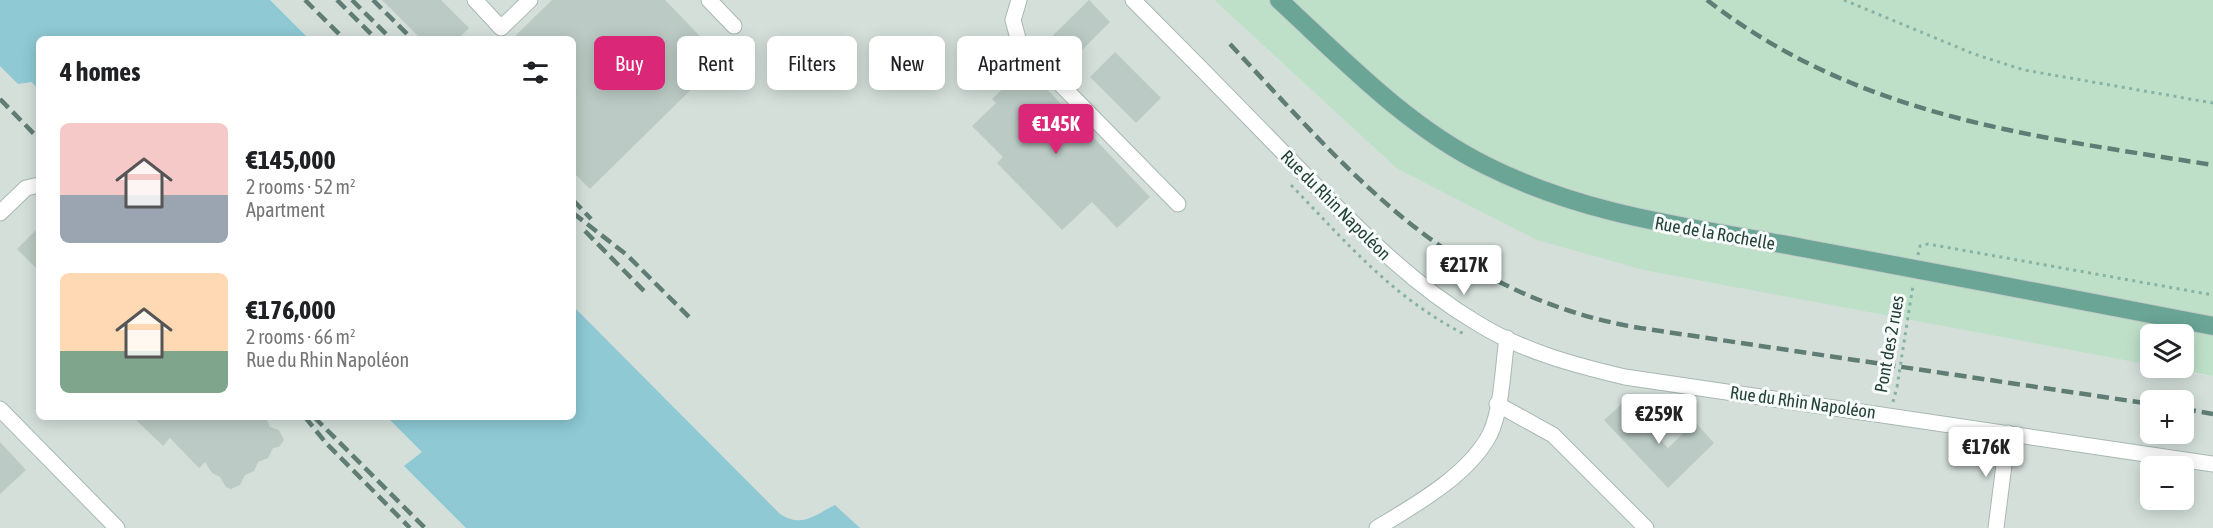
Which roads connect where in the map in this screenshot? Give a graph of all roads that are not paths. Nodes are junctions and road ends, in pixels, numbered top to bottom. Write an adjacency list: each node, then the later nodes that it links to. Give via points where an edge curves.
1 (475, 0): 2 (street, via 501,28)
2 (530, 0)
3 (709, 0): 7 (street)
4 (1019, 0): 9 (street, via 1013,20 1019,42)
5 (1133, 0): 12 (street, Rue du Rhin Napoléon, via 1383,254 1429,292)
6 (1279, 0): 11 (main road, Rue de la Rochelle, via 1370,84 1433,133 1483,164 1583,205 1638,219)
7 (734, 26)
8 (36, 186): 10 (street, via 26,188)
9 (1178, 204)
10 (0, 213)
11 (2213, 326)
12 (1507, 338): 13 (street); 15 (street, Rue du Rhin Napoléon, via 1575,366 1625,377)
13 (1497, 404): 18 (street, via 1490,434 1466,463 1437,491); 19 (street, via 1552,435)
14 (0, 409): 17 (street)
15 (2008, 433): 16 (street, Rue du Rhin Napoléon); 20 (street)
16 (2213, 464)
17 (117, 528)
18 (1377, 528)
19 (1646, 528)
20 (1996, 528)

